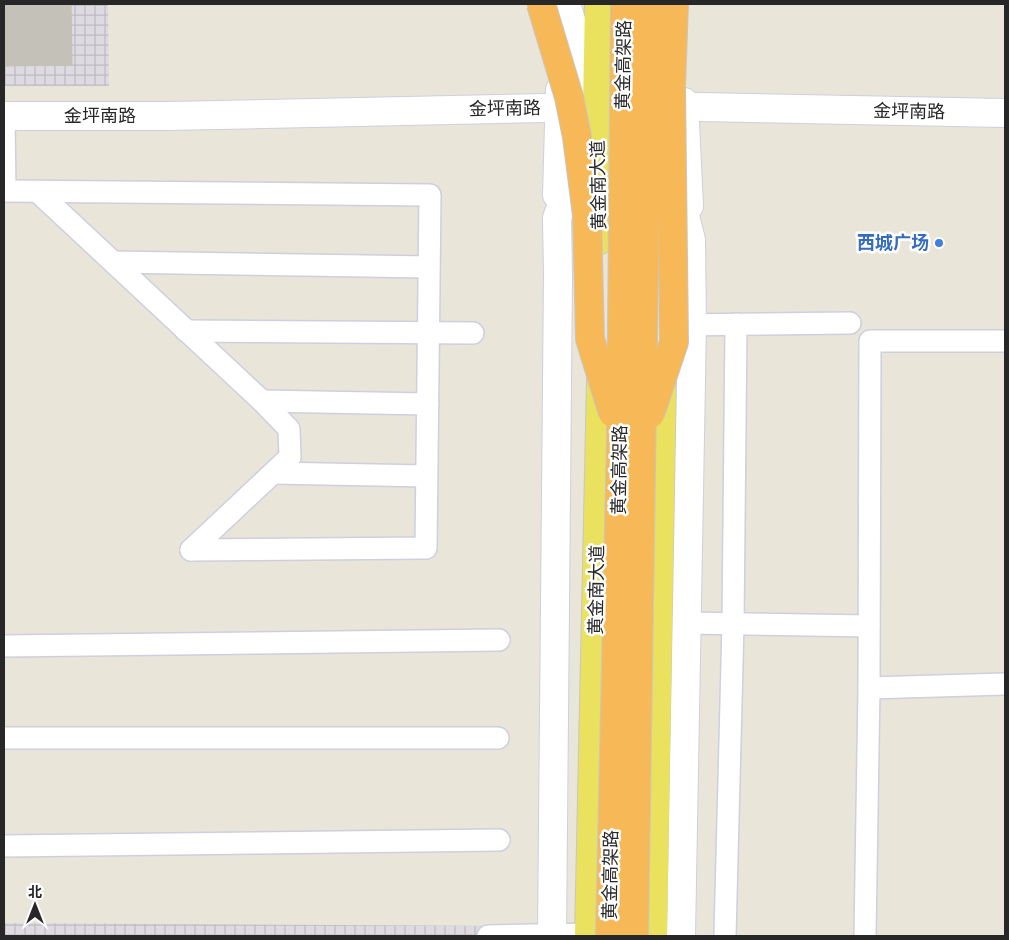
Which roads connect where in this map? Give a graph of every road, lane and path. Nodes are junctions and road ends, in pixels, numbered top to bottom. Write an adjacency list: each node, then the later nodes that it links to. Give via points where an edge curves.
1 (541, 4): 30 (highway, bridge, via 578,137 587,215 590,339)
2 (562, 4): 12 (street)
3 (566, 4): 10 (street)
4 (600, 4): 10 (main road, 黄金南大道)
5 (625, 4): 30 (highway, 黄金高架路, bridge)
6 (648, 4): 30 (highway, 黄金高架路, bridge)
7 (661, 4): 11 (main road)
8 (674, 4): 30 (highway, bridge, via 671,87 674,342)
9 (683, 4): 11 (street)
10 (597, 106): 11 (street, 金坪南路); 12 (street, 金坪南路); 17 (street); 46 (main road, 黄金南大道, via 602,338)
11 (671, 106): 13 (street, 金坪南路); 21 (street, via 691,240); 23 (main road)
12 (560, 108): 14 (street, 金坪南路); 17 (street)
13 (1005, 113)
14 (4, 116): 15 (street)
15 (4, 191): 16 (street)
16 (38, 192): 18 (street); 19 (street, via 430,195)
17 (557, 218): 45 (street)
18 (113, 262): 19 (street); 24 (street)
19 (429, 267): 25 (street)
20 (850, 323): 22 (street)
21 (692, 324): 22 (street); 23 (street); 33 (street)
22 (736, 324): 34 (street)
23 (663, 326): 48 (main road)
24 (186, 331): 25 (street); 28 (street)
25 (428, 333): 26 (street); 29 (street)
26 (473, 333)
27 (1005, 341): 35 (street, via 870,341)
28 (262, 401): 29 (street); 31 (street, via 289,429 290,458)
29 (428, 404): 32 (street)
30 (631, 439): 46 (highway, 黄金高架路, bridge); 47 (highway, 黄金高架路, bridge)
31 (274, 473): 32 (street); 32 (street, via 191,550 426,548)
32 (426, 476)
33 (687, 623): 34 (street); 49 (street)
34 (734, 624): 35 (street); 50 (street)
35 (869, 626): 39 (street)
36 (498, 640): 37 (street)
37 (4, 646)
38 (1005, 684): 39 (street)
39 (869, 688): 51 (street)
40 (4, 738): 41 (street)
41 (498, 738)
42 (499, 840): 43 (street)
43 (4, 846)
44 (488, 936): 45 (street)
45 (552, 936): 46 (street)
46 (596, 936)
47 (634, 936)
48 (653, 936)
49 (681, 936)
50 (725, 936)
51 (865, 936)

